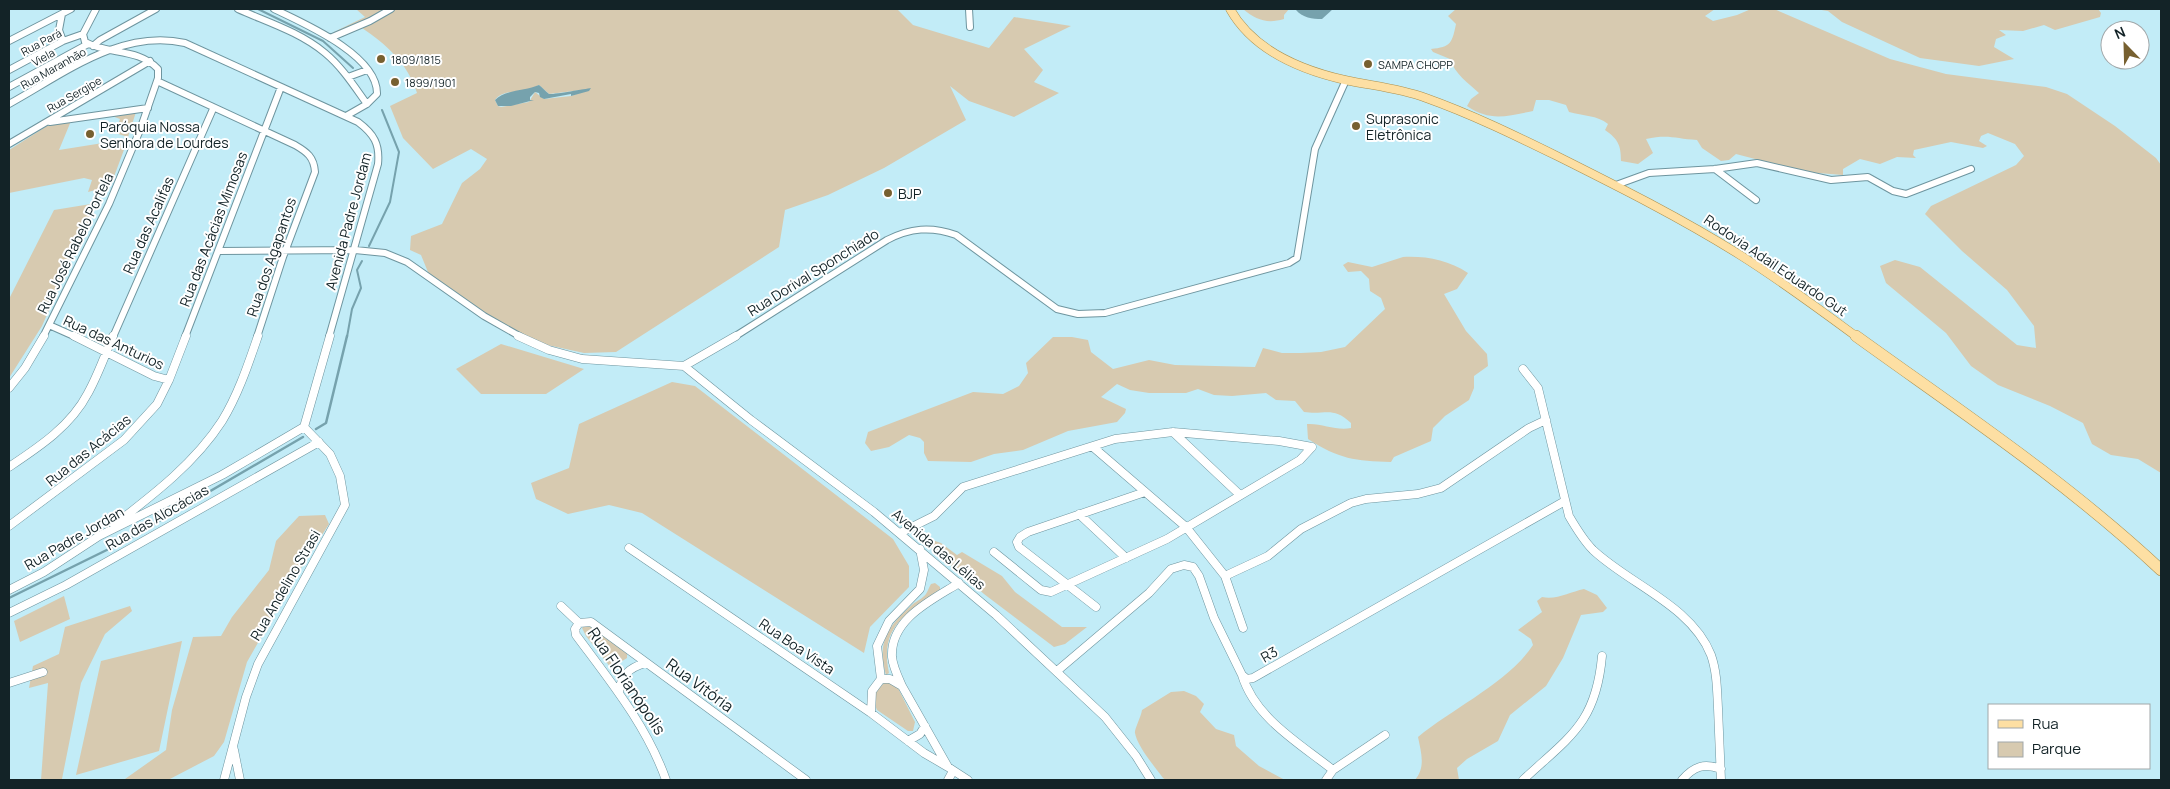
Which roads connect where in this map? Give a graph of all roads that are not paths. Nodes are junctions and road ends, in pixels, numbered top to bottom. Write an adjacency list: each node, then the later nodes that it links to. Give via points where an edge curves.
1 (71, 9): 9 (street)
2 (96, 9): 11 (street)
3 (156, 9): 15 (street, Viela)
4 (238, 9): 20 (street, via 314,45)
5 (274, 9): 13 (street)
6 (392, 9): 13 (street)
7 (969, 9): 10 (street)
8 (1230, 9): 21 (main road, Rodovia Adail Eduardo Gut, via 1240,26 1260,44 1296,63)
9 (62, 14): 12 (street, via 58,30); 14 (street)
10 (970, 27)
11 (84, 32): 12 (street, Rua Pará); 15 (street, via 84,39)
12 (62, 38): 18 (street, Rua Pará)
13 (330, 38): 19 (street)
14 (9, 41)
15 (90, 45): 16 (street); 24 (street, Viela)
16 (108, 49): 17 (street); 23 (street, Avenida Padre Jordam, via 160,39 176,40); 25 (street, Rua Maranhão)
17 (150, 61): 22 (street, via 158,69); 31 (street, Rua Sergipe)
18 (9, 70)
19 (367, 70): 20 (street); 26 (street, via 377,91)
20 (348, 77): 26 (street)
21 (1346, 80): 36 (main road, Rodovia Adail Eduardo Gut, via 1398,89 1449,106); 43 (street, Rua Dorival Sponchiado, via 1318,140 1297,258 1289,263 1134,306 1104,313 1078,314 1057,308 956,235 935,229 908,230)
22 (158, 81): 27 (street, Rua José Rabelo Portela); 28 (street, Rua dos Agapantos)
23 (281, 87): 29 (street, Avenida Padre Jordam); 32 (street, Rua das Acácias Mimosas)
24 (9, 88)
25 (9, 104)
26 (366, 105): 29 (street); 30 (street)
27 (148, 108): 31 (street); 41 (street, Rua José Rabelo Portela, via 118,187)
28 (213, 109): 32 (street, Rua dos Agapantos); 42 (street, Rua das Acalifas)
29 (346, 116): 30 (street, Avenida Padre Jordam)
30 (358, 122): 38 (street, Avenida Padre Jordam, via 373,134 380,153)
31 (45, 123): 33 (street, Rua Sergipe)
32 (264, 131): 39 (street, Rua das Acácias Mimosas); 40 (street, Rua dos Agapantos, via 307,152 315,162 315,172)
33 (9, 144)
34 (1715, 169): 35 (street, via 1758,163 1831,180 1868,177 1904,194); 36 (street, via 1649,174); 37 (street)
35 (1971, 169)
36 (1616, 185): 67 (main road, Rodovia Adail Eduardo Gut, via 1676,216 1768,273 2056,480)
37 (1756, 200)
38 (354, 250): 40 (street); 43 (street, via 396,256 484,316 549,350 582,359); 48 (street, Avenida Padre Jordam)
39 (218, 251): 40 (street); 45 (street, Rua das Acácias Mimosas)
40 (284, 251): 56 (street, Rua dos Agapantos, via 244,375 229,408 210,438)
41 (49, 326): 42 (street, Rua das Anturios); 46 (street, Rua José Rabelo Portela, via 33,356)
42 (106, 352): 45 (street, Rua das Anturios); 52 (street, Rua das Acalifas, via 78,412 51,437)
43 (684, 366): 61 (street, Avenida das Lélias)
44 (1523, 369): 47 (street, via 1538,388)
45 (169, 380): 59 (street, Rua das Acácias, via 157,404 124,440)
46 (9, 388)
47 (1546, 420): 55 (street); 68 (street, via 1440,488 1418,494 1351,502 1301,529 1268,556)
48 (304, 427): 50 (street, Rua Andelino Strasi); 57 (street, via 254,457)
49 (1173, 432): 51 (street, via 1115,439); 54 (street); 54 (street, via 1279,440 1312,448 1300,460)
50 (319, 442): 74 (street, Rua das Alocácias, via 53,592); 90 (street, Rua Andelino Strasi, via 333,460 346,497 345,505 258,664)
51 (1093, 447): 53 (street); 61 (street, via 962,487 953,493 939,512)
52 (9, 467)
53 (1145, 492): 58 (street); 60 (street)
54 (1240, 495): 60 (street)
55 (1565, 501): 81 (street, R3, via 1262,674 1250,679); 92 (street, via 1569,516 1586,542 1678,614 1710,649 1715,662)
56 (143, 502): 57 (street); 62 (street, Rua dos Agapantos)
57 (152, 509): 62 (street, Rua Padre Jordan)
58 (1079, 514): 66 (street); 70 (street, via 1028,532 1017,542)
59 (9, 526)
60 (1186, 527): 66 (street); 68 (street)
61 (900, 533): 64 (street, Avenida das Lélias)
62 (100, 536): 71 (street, Rua Padre Jordan)
63 (629, 548): 86 (street, Rua Boa Vista)
64 (920, 549): 69 (street, Avenida das Lélias); 82 (street, via 924,570 920,590 889,621 877,646)
65 (994, 552): 70 (street, via 1041,590 1051,592)
66 (1126, 558): 70 (street)
67 (2161, 570)
68 (1225, 576): 76 (street)
69 (959, 583): 79 (street, Avenida das Lélias); 84 (street, via 906,620 896,636 892,658)
70 (1067, 585): 73 (street)
71 (9, 590)
72 (561, 606): 75 (street)
73 (1096, 607)
74 (9, 613)
75 (577, 624): 78 (street, Rua Vitória, via 592,622); 85 (street, Rua Florianópolis, via 576,635)
76 (1243, 628)
77 (1602, 656): 102 (street, via 1600,683 1589,715)
78 (645, 663): 85 (street, via 624,674); 97 (street, Rua Vitória)
79 (1057, 671): 81 (street, via 1149,593 1171,569 1184,565 1193,567 1200,576 1214,618); 100 (street, Avenida das Lélias, via 1105,717)
80 (43, 672): 83 (street)
81 (1242, 675): 93 (street, via 1248,692 1266,717)
82 (881, 679): 84 (street, via 890,679); 86 (street, via 872,691)
83 (9, 683)
84 (902, 686): 87 (street)
85 (619, 692): 96 (street, Rua Florianópolis, via 656,752)
86 (871, 713): 89 (street, Rua Boa Vista)
87 (925, 726): 89 (street, via 920,734); 91 (street)
88 (1385, 735): 93 (street)
89 (908, 741): 91 (street, Rua Boa Vista)
90 (234, 748): 94 (street, Rua Andelino Strasi); 95 (street)
91 (951, 769): 98 (street); 99 (street, Rua Boa Vista)
92 (1721, 769): 103 (street, via 1700,765); 104 (street)
93 (1333, 770): 101 (street)
94 (224, 780)
95 (240, 780)
96 (666, 780)
97 (806, 780)
98 (948, 780)
99 (968, 780)
100 (1151, 780)
101 (1326, 780)
102 (1523, 780)
103 (1682, 780)
104 (1721, 780)

